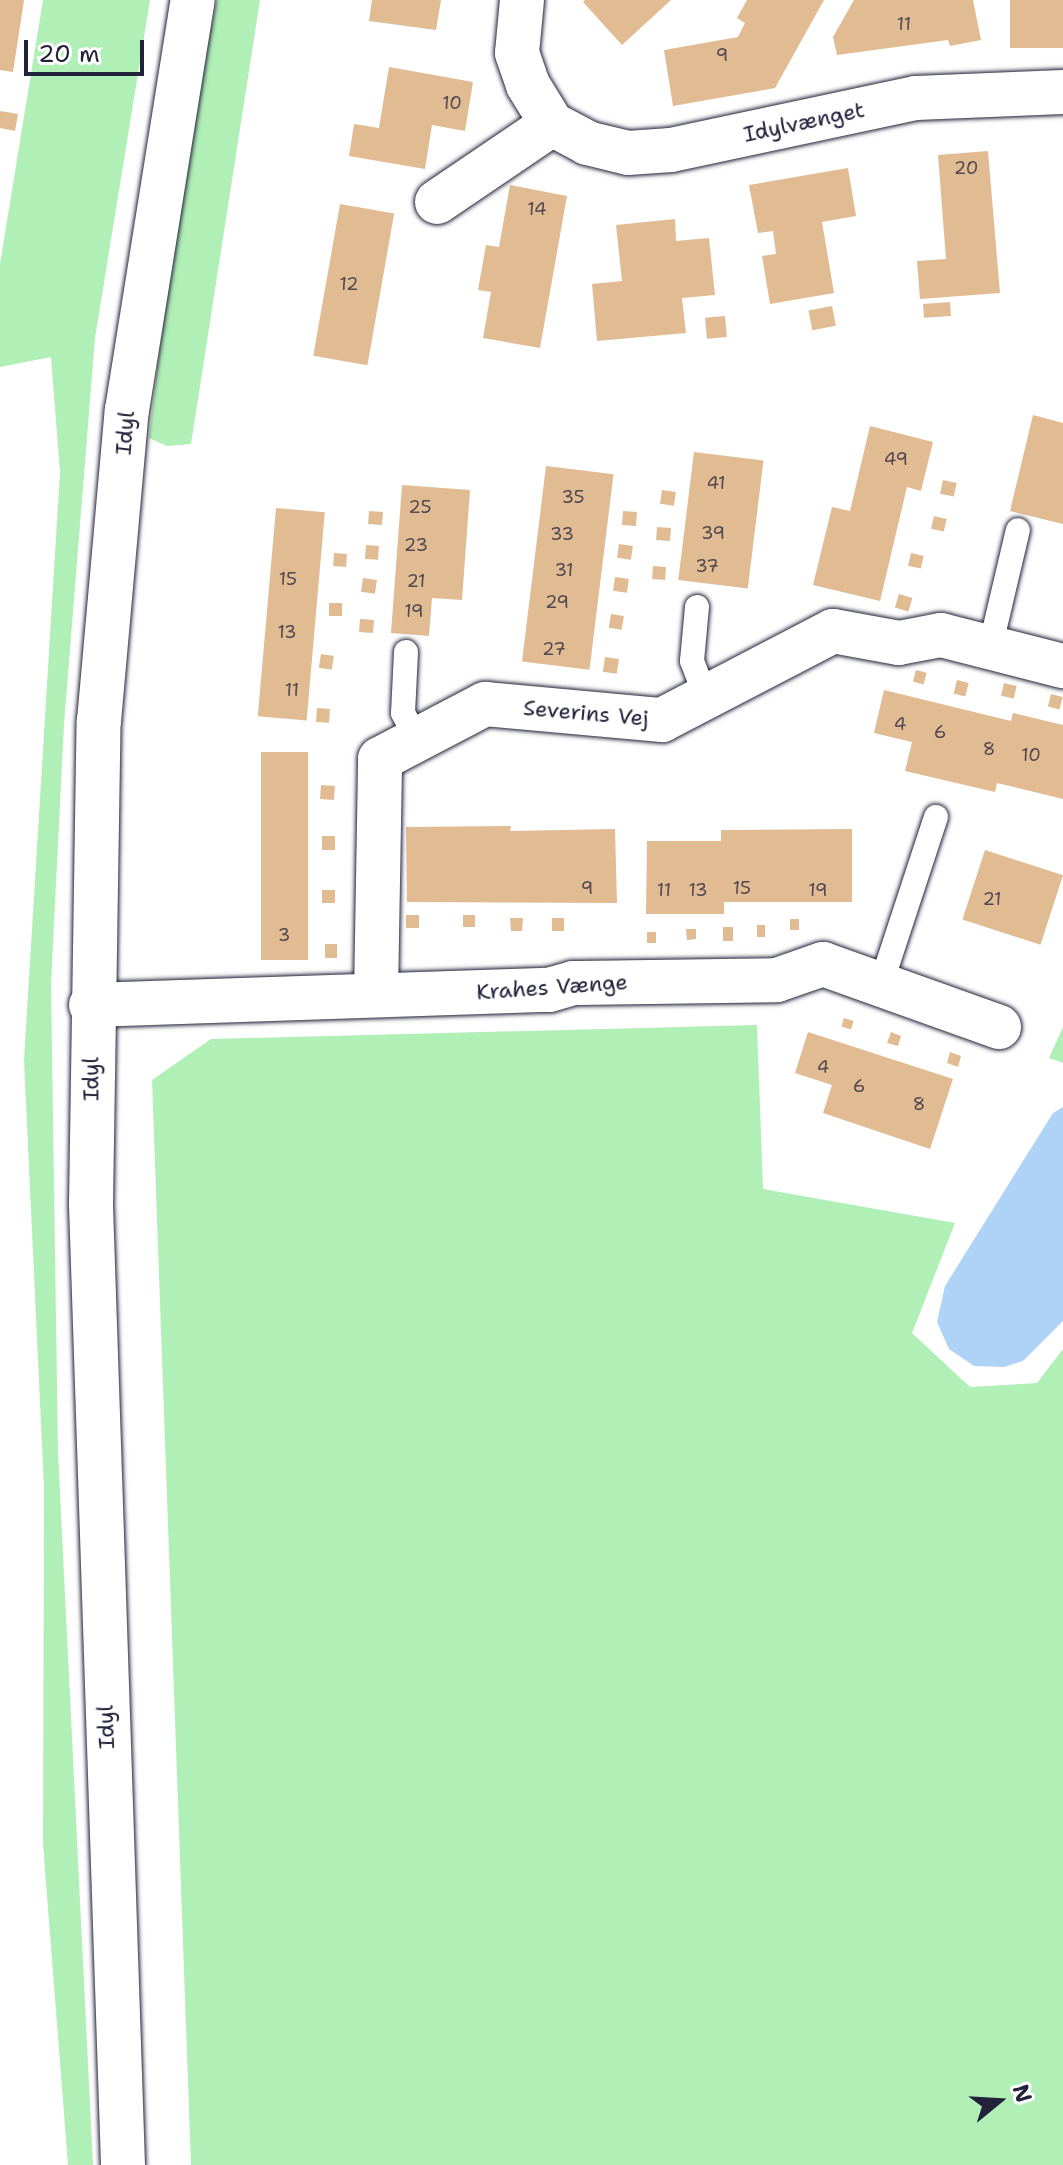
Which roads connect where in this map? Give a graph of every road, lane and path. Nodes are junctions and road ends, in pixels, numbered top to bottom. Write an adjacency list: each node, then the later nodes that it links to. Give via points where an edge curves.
1 (193, 0): 16 (street, Idyl, via 127,410 99,721)
2 (522, 0): 4 (street, Idylvænget, via 517,53 528,85)
3 (1063, 92): 4 (street, Idylvænget, via 916,98 642,152 587,143)
4 (552, 124): 5 (street)
5 (437, 202)
6 (1018, 530): 8 (lane)
7 (697, 607): 11 (lane, via 692,661)
8 (990, 648): 10 (street, Severins Vej); 11 (street, Severins Vej, via 941,635 899,643 833,631)
9 (406, 652): 12 (lane, via 403,713)
10 (1063, 666)
11 (707, 700): 12 (street, Severins Vej, via 662,720 485,704)
12 (417, 739): 15 (street, Severins Vej, via 380,759)
13 (936, 817): 14 (lane)
14 (881, 984): 15 (street, Krahes Vænge, via 823,964 777,980 573,983 549,990); 17 (street, Krahes Vænge)
15 (376, 995): 16 (street, Krahes Vænge)
16 (91, 1005): 18 (street, Idyl, via 96,1458)
17 (999, 1027)
18 (123, 2165)

